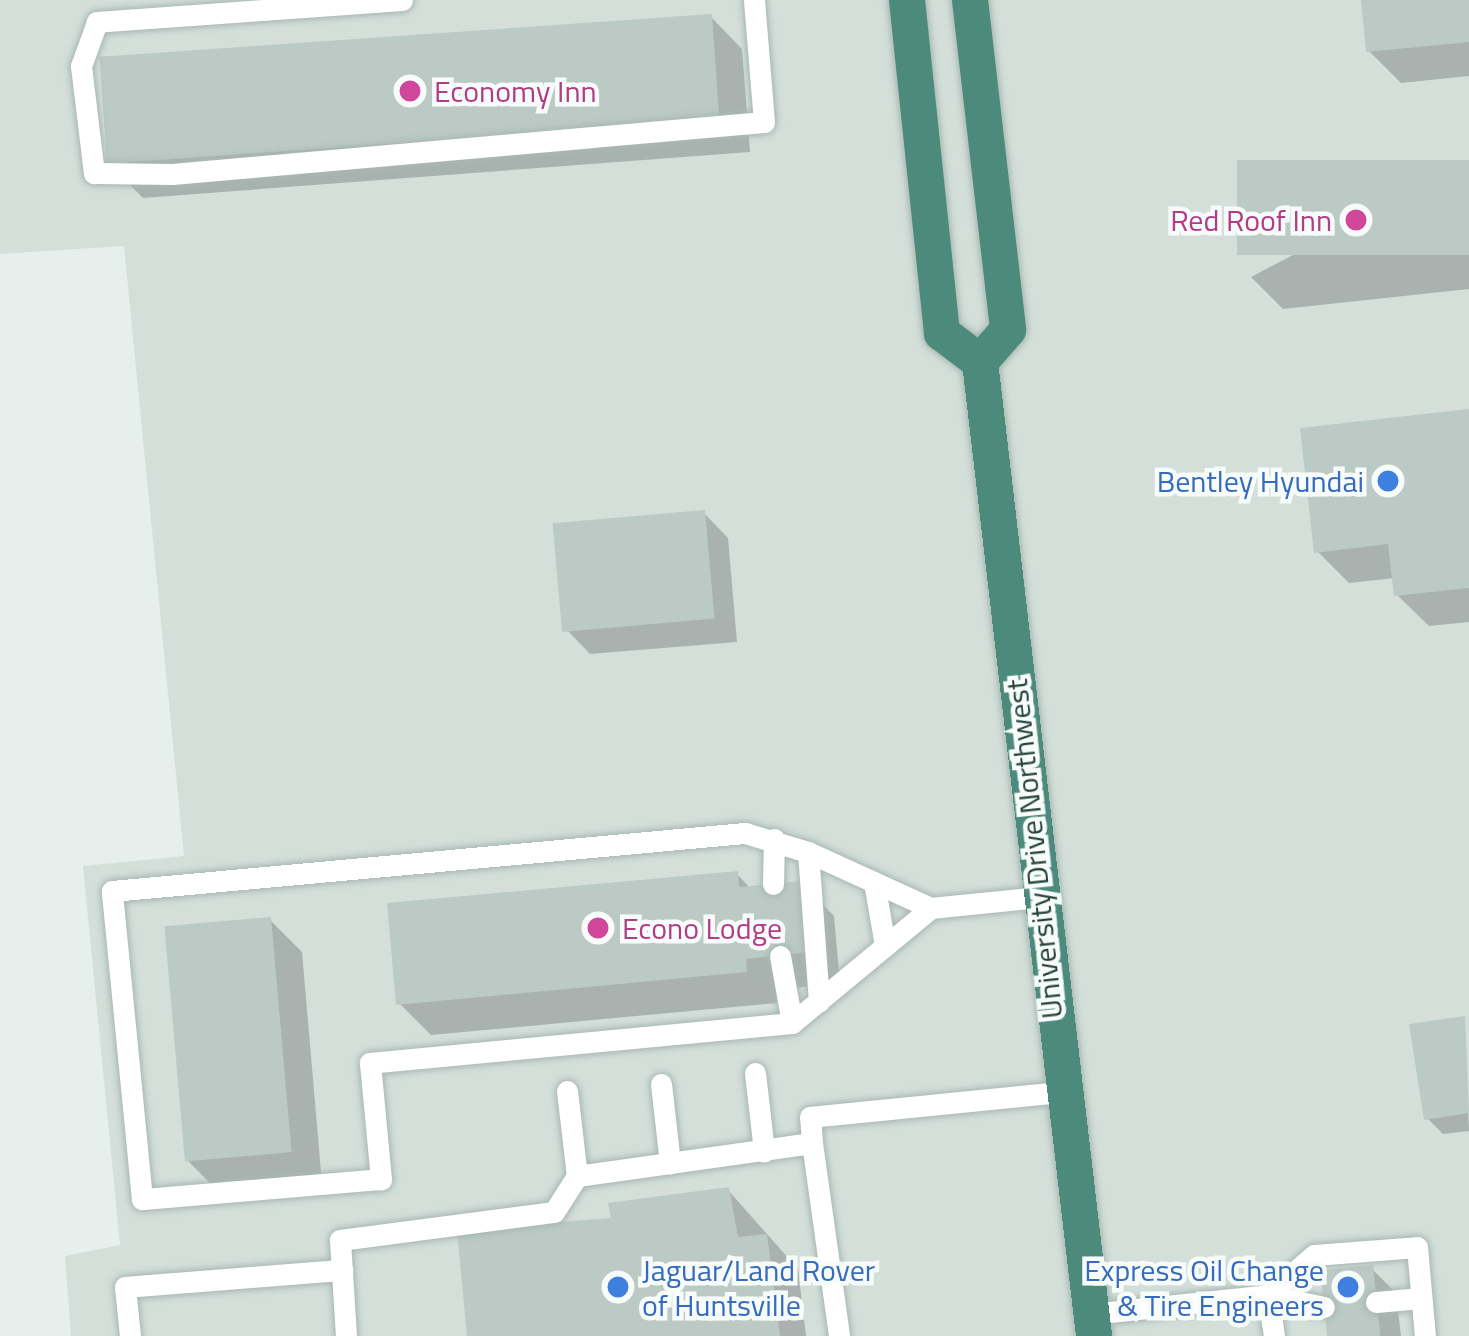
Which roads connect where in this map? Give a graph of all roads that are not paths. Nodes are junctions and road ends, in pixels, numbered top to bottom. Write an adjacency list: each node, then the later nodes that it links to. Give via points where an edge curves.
1 (402, 0): 2 (lane, via 97,22 81,66 94,173 172,174 764,122)
2 (754, 0)
3 (907, 0): 5 (highway, via 942,333)
4 (970, 0): 5 (highway, via 1008,330)
5 (980, 362): 10 (highway, University Drive Northwest)
6 (774, 839): 7 (lane); 9 (lane); 15 (lane, via 745,833 112,891 142,1199 381,1179 370,1063)
7 (808, 851): 8 (lane); 14 (lane)
8 (874, 882): 11 (lane); 12 (lane)
9 (773, 884)
10 (1040, 897): 11 (lane); 19 (highway, University Drive Northwest)
11 (931, 908): 12 (lane)
12 (886, 946): 14 (lane)
13 (780, 956): 15 (lane)
14 (819, 1002): 15 (lane)
15 (792, 1023)
16 (755, 1073): 21 (lane)
17 (661, 1084): 22 (lane)
18 (567, 1091): 23 (lane)
19 (1060, 1092): 20 (lane, via 810,1117); 29 (highway, University Drive Northwest)
20 (812, 1143): 21 (lane); 32 (lane)
21 (764, 1150): 22 (lane)
22 (670, 1163): 23 (lane)
23 (577, 1176): 24 (lane, via 554,1212 340,1240)
24 (342, 1270): 30 (lane, via 125,1287); 31 (lane)
25 (1268, 1294): 26 (lane, via 1314,1256 1417,1247); 28 (lane); 29 (lane); 33 (lane)
26 (1421, 1298): 27 (lane); 34 (lane)
27 (1376, 1302)
28 (1324, 1307)
29 (1092, 1325)
30 (130, 1336)
31 (346, 1336)
32 (839, 1336)
33 (1274, 1336)
34 (1425, 1336)

